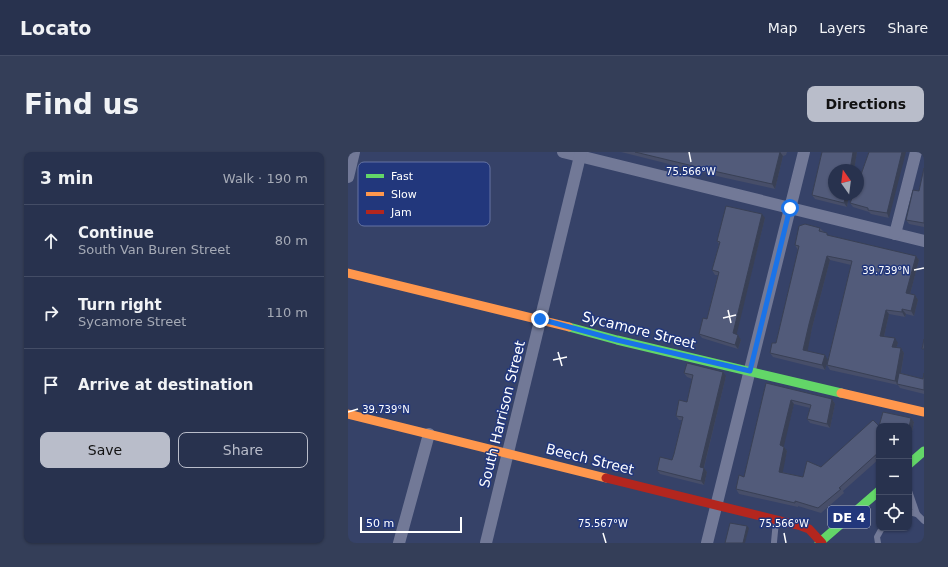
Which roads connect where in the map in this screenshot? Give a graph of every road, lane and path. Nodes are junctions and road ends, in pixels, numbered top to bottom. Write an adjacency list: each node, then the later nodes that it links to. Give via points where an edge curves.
1 (354, 152): 6 (street)
2 (563, 152): 5 (street)
3 (804, 152): 7 (street)
4 (916, 152): 8 (street)
5 (580, 154): 7 (street); 11 (street, South Harrison Street)
6 (348, 177)
7 (790, 208): 8 (street); 12 (street)
8 (895, 234): 9 (street)
9 (924, 241)
10 (348, 273): 11 (street, Sycamore Street)
11 (540, 319): 12 (street, Sycamore Street); 17 (street, South Harrison Street)
12 (750, 371): 13 (street, Sycamore Street); 21 (street)
13 (924, 412)
14 (348, 414): 15 (street, Beech Street)
15 (428, 434): 17 (street, Beech Street); 28 (street)
16 (924, 451): 18 (street)
17 (508, 453): 21 (street, Beech Street); 29 (street, South Harrison Street)
18 (912, 461)
19 (876, 494): 27 (street, DE 4)
20 (910, 495): 23 (lane)
21 (717, 505): 24 (street, Beech Street); 30 (street)
22 (912, 513): 23 (lane)
23 (917, 514): 25 (lane)
24 (776, 519): 27 (street, Beech Street, via 809,529); 31 (lane)
25 (924, 521)
26 (880, 531): 32 (lane, via 877,537)
27 (821, 542)
28 (399, 543)
29 (486, 543)
30 (707, 543)
31 (774, 543)
32 (878, 543)

